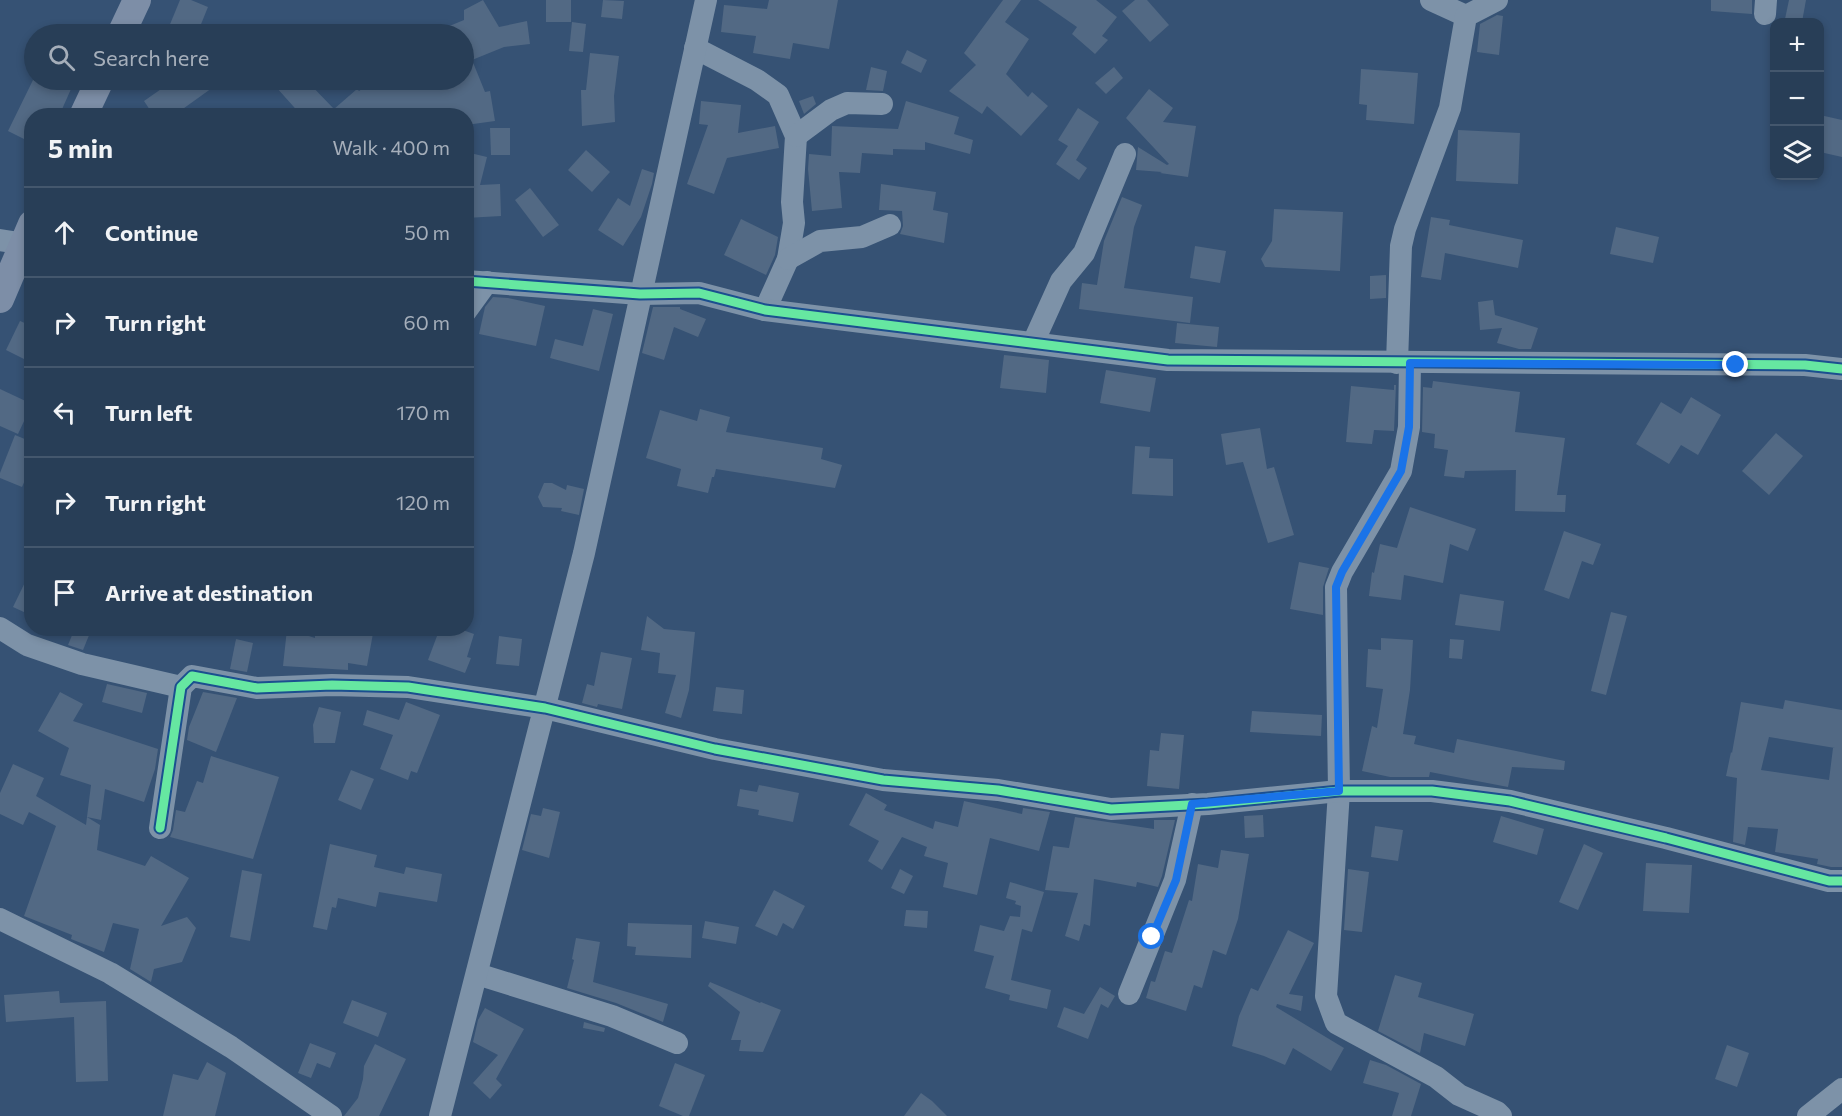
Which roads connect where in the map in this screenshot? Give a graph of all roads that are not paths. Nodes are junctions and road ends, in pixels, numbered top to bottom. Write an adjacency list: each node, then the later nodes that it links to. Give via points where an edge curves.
1 (137, 0): 6 (main road)
2 (706, 0): 7 (street)
3 (1431, 0): 5 (street)
4 (1497, 0): 5 (street)
5 (1466, 16): 23 (street, via 1450,108 1401,246)
6 (126, 24)
7 (695, 48): 11 (street, via 778,95); 19 (street)
8 (95, 90): 10 (main road)
9 (882, 104): 11 (street, via 846,104 831,110)
10 (87, 108)
11 (796, 136): 13 (street)
12 (1125, 154): 22 (street, via 1084,252 1061,281)
13 (794, 223): 16 (street); 17 (street)
14 (890, 225): 16 (street, via 862,237)
15 (21, 238): 20 (main road)
16 (820, 241): 17 (street)
17 (788, 260): 21 (street)
18 (477, 282): 19 (street)
19 (640, 294): 21 (street, via 699,293); 27 (street, via 584,553)
20 (0, 299)
21 (765, 310): 22 (street)
22 (1034, 343): 23 (street, via 1168,360)
23 (1403, 363): 24 (street, via 1805,365); 28 (street, via 1409,427 1401,471 1336,587)
24 (1842, 369)
25 (0, 628): 26 (street, via 27,645 82,664)
26 (181, 687): 27 (street, via 192,676 257,688 408,687); 30 (street)
27 (545, 708): 29 (street, via 715,748 883,780 998,790 1111,808); 33 (street)
28 (1339, 791): 29 (street); 31 (street, via 1432,791 1510,801 1829,881); 37 (street, via 1326,996 1336,1023 1436,1077)
29 (1192, 804): 34 (street, via 1176,880)
30 (160, 828)
31 (1842, 881)
32 (0, 919): 38 (street, via 111,973 231,1047)
33 (477, 974): 35 (street, via 612,1016); 39 (street)
34 (1129, 994)
35 (677, 1043)
36 (1842, 1089): 41 (street)
37 (1473, 1110): 40 (street)
38 (331, 1116)
39 (440, 1116)
40 (1502, 1116)
41 (1808, 1116)

